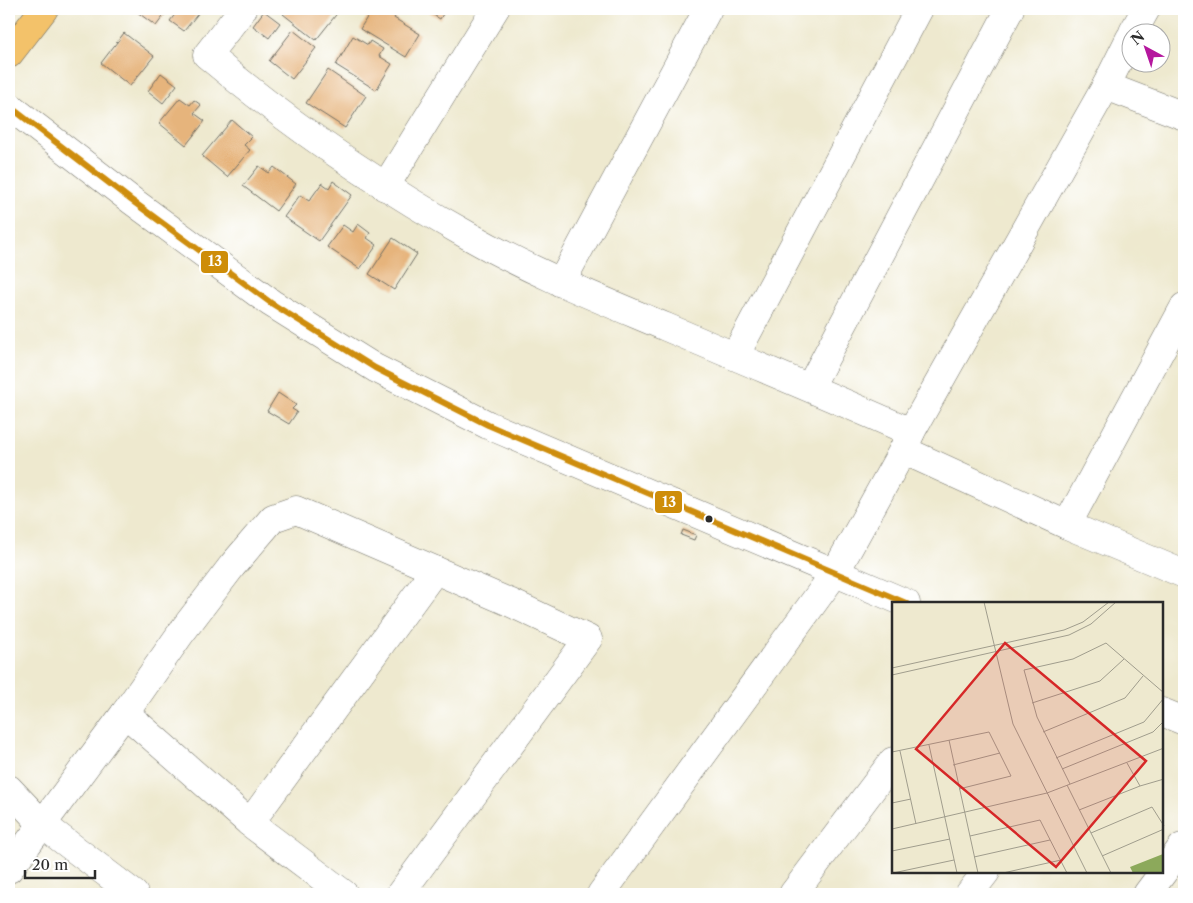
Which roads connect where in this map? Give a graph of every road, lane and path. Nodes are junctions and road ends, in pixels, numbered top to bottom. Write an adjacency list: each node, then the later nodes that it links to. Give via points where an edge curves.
1 (44, 9): 9 (main road)
2 (243, 9): 14 (street, via 207,55 304,132)
3 (495, 9): 14 (street)
4 (708, 9): 15 (street)
5 (919, 9): 17 (street)
6 (1010, 9): 18 (street)
7 (1146, 9): 8 (street)
8 (1139, 22)
9 (9, 54)
10 (1120, 58): 11 (street)
11 (1106, 86): 13 (street); 19 (street)
12 (9, 106): 22 (street, via 270,303 374,368 488,425)
13 (1184, 116)
14 (385, 187): 15 (street, via 470,237)
15 (561, 283): 17 (street)
16 (1184, 307): 20 (street)
17 (735, 356): 18 (street)
18 (810, 387): 19 (street)
19 (907, 441): 20 (street); 22 (street)
20 (1067, 525): 23 (street)
21 (435, 570): 26 (street, via 296,510 273,518 181,633); 30 (street); 39 (street, via 588,639)
22 (835, 573): 24 (street); 40 (street)
23 (1184, 574)
24 (904, 602)
25 (1163, 712): 27 (street)
26 (125, 713): 30 (street); 31 (street)
27 (1184, 721)
28 (892, 762): 41 (street)
29 (9, 789): 31 (street)
30 (250, 823): 38 (street)
31 (43, 825): 34 (street); 37 (street)
32 (1176, 845): 33 (street)
33 (1163, 866)
34 (9, 869)
35 (985, 873): 42 (street)
36 (1159, 873): 43 (street)
37 (134, 894)
38 (344, 894)
39 (400, 894)
40 (601, 894)
41 (793, 894)
42 (969, 894)
43 (1146, 894)

